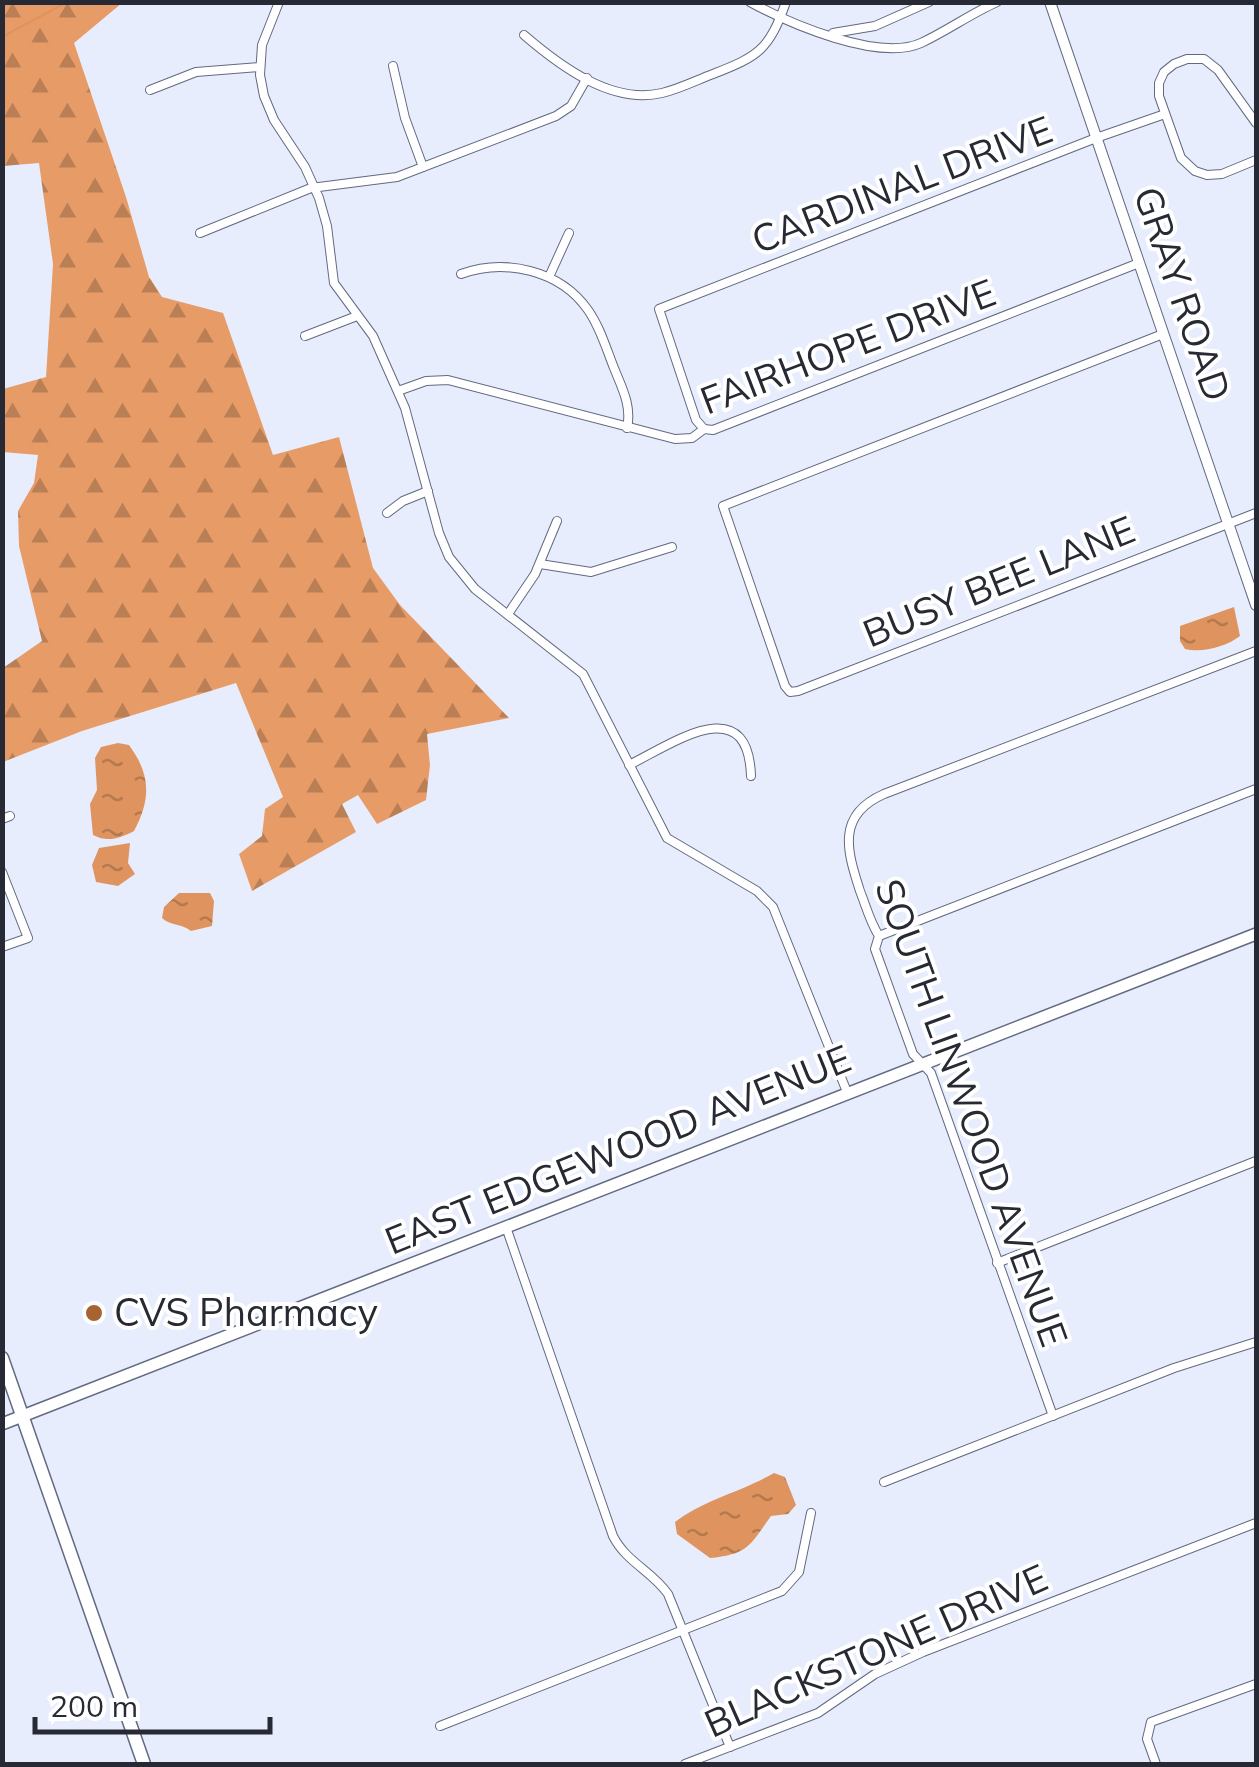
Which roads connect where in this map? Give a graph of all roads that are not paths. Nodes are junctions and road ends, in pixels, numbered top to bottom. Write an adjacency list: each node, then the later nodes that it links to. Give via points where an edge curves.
1 (278, 2): 11 (street)
2 (750, 2): 7 (street)
3 (786, 2): 7 (street)
4 (929, 2): 8 (street, via 875,26)
5 (997, 2): 8 (street, via 922,43 891,50)
6 (1050, 2): 16 (street, GRAY ROAD)
7 (781, 16): 8 (street); 12 (street, via 756,56 663,93 620,93)
8 (829, 34)
9 (524, 35): 12 (street)
10 (394, 66): 18 (street)
11 (260, 68): 13 (street, via 196,72); 19 (street, via 269,110)
12 (587, 78): 18 (street, via 571,106 556,116)
13 (150, 90)
14 (1166, 114): 15 (street, via 1160,77 1174,64 1198,58 1218,70); 16 (street, CARDINAL DRIVE); 17 (street, via 1181,158 1194,171 1222,174)
15 (1256, 123)
16 (1096, 138): 22 (street, GRAY ROAD); 30 (street, CARDINAL DRIVE, via 659,309)
17 (1256, 160)
18 (422, 168): 19 (street)
19 (315, 187): 20 (street); 25 (street, via 332,278)
20 (200, 233)
21 (569, 233): 24 (street)
22 (1139, 263): 26 (street, GRAY ROAD); 30 (street, FAIRHOPE DRIVE)
23 (461, 274): 24 (street, via 492,267)
24 (549, 277): 29 (street, via 574,293 595,322 626,400)
25 (358, 316): 27 (street); 28 (street)
26 (1164, 334): 35 (street, GRAY ROAD); 35 (street, BUSY BEE LANE, via 723,506 776,666 790,692)
27 (305, 336)
28 (398, 391): 29 (street, FAIRHOPE DRIVE, via 448,380); 31 (street)
29 (627, 428): 30 (street, FAIRHOPE DRIVE, via 681,440)
30 (704, 429)
31 (428, 491): 32 (street); 39 (street, via 453,564)
32 (387, 513)
33 (1256, 513): 35 (street, BUSY BEE LANE)
34 (557, 522): 37 (street)
35 (1228, 522): 38 (street, GRAY ROAD)
36 (672, 546): 37 (street, via 591,572)
37 (540, 564): 39 (street)
38 (1256, 604)
39 (508, 614): 41 (street, via 583,674)
40 (1256, 651): 46 (street, SOUTH LINWOOD AVENUE, via 863,807 848,846)
41 (629, 765): 42 (street, via 702,728 720,726 739,735 750,755); 49 (street, via 667,838 773,907)
42 (750, 776)
43 (1256, 788): 46 (street)
44 (2, 872): 47 (street, via 28,938)
45 (1256, 934): 48 (main road, EAST EDGEWOOD AVENUE)
46 (879, 936): 48 (street, SOUTH LINWOOD AVENUE, via 876,949)
47 (2, 947)
48 (922, 1063): 49 (main road, EAST EDGEWOOD AVENUE); 52 (street, SOUTH LINWOOD AVENUE)
49 (848, 1092): 51 (main road, EAST EDGEWOOD AVENUE)
50 (1256, 1161): 52 (street)
51 (506, 1226): 55 (main road, EAST EDGEWOOD AVENUE); 61 (street, via 612,1536 664,1588)
52 (997, 1263): 56 (street, SOUTH LINWOOD AVENUE)
53 (1256, 1342): 56 (street)
54 (2, 1358): 55 (main road)
55 (22, 1416): 57 (main road, EAST EDGEWOOD AVENUE); 65 (main road)
56 (1053, 1416): 58 (street)
57 (2, 1424)
58 (884, 1482)
59 (811, 1513): 61 (street, via 793,1581)
60 (1256, 1523): 64 (street, BLACKSTONE DRIVE, via 922,1652 818,1713)
61 (684, 1630): 63 (street); 64 (street)
62 (1256, 1684): 67 (street, via 1151,1722)
63 (440, 1726)
64 (730, 1747): 66 (street, BLACKSTONE DRIVE)
65 (144, 1764)
66 (686, 1764)
67 (1156, 1764)

